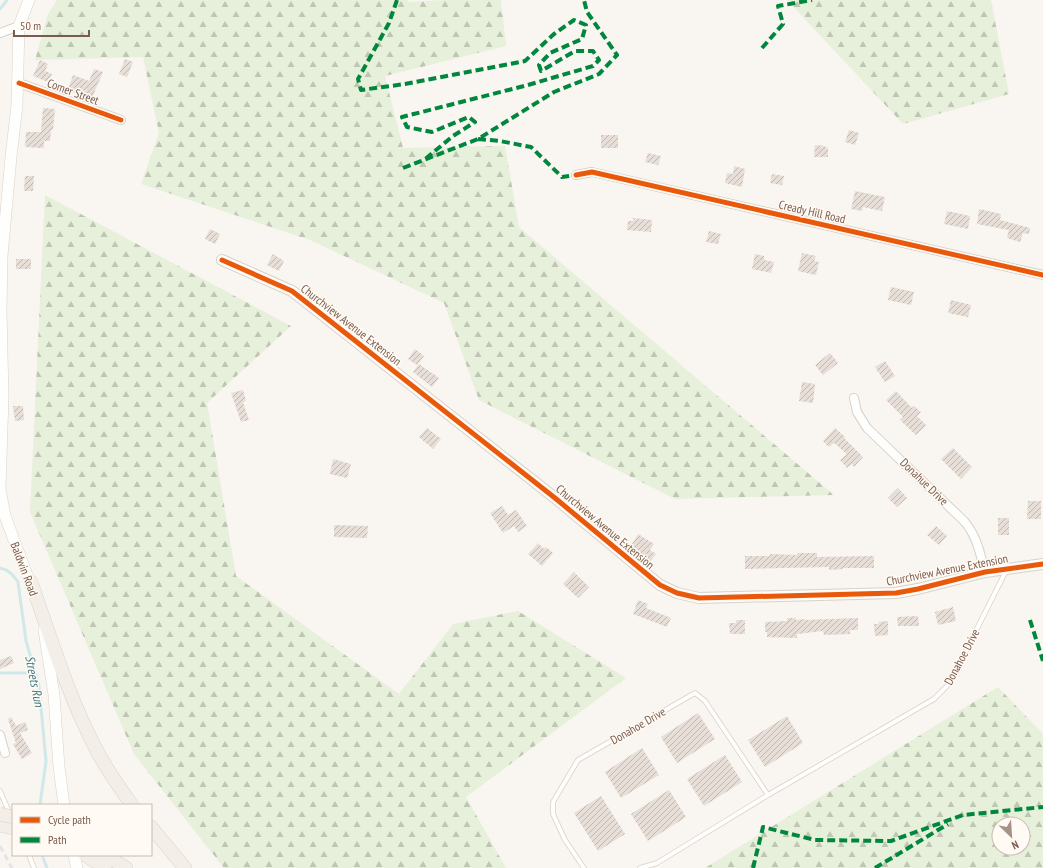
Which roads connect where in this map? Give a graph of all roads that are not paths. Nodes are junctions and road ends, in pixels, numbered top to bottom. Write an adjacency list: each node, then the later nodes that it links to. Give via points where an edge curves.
1 (30, 0): 2 (main road, Baldwin Road)
2 (19, 26): 3 (street); 4 (main road, Baldwin Road)
3 (0, 33)
4 (19, 83): 5 (street, Comer Street); 13 (main road, Baldwin Road, via 2,256 0,310 3,397 0,489 14,544)
5 (121, 120)
6 (576, 175): 8 (street, Cready Hill Road, via 592,172)
7 (222, 260): 12 (street, Churchview Avenue Extension, via 292,291 555,498 660,585 678,593 699,598 896,593)
8 (1043, 275)
9 (854, 398): 12 (street, Donahue Drive, via 857,412 867,428 972,530)
10 (1043, 564): 11 (street, Churchview Avenue Extension)
11 (1007, 568): 12 (street, Churchview Avenue Extension); 17 (lane, Donahoe Drive, via 949,684 939,694)
12 (985, 572)
13 (31, 582): 18 (main road, Baldwin Road, via 42,618 54,695); 19 (main road, via 80,718 96,750)
14 (0, 735): 15 (street)
15 (5, 753)
16 (0, 790): 21 (lane)
17 (768, 795): 35 (lane, Donahoe Drive, via 705,701 695,693 578,760 553,802 553,814 565,840); 36 (lane, Donahoe Drive, via 657,863)
18 (64, 804)
19 (131, 804)
20 (0, 814): 22 (main road, bridge)
21 (12, 816)
22 (12, 818)
23 (0, 825): 24 (main road)
24 (12, 828)
25 (152, 828): 34 (main road)
26 (28, 856): 31 (lane)
27 (74, 856): 32 (main road)
28 (87, 856): 33 (main road)
29 (107, 856): 30 (main road)
30 (124, 867)
31 (34, 868)
32 (77, 868)
33 (105, 868)
34 (185, 868)
35 (584, 868)
36 (640, 868)

